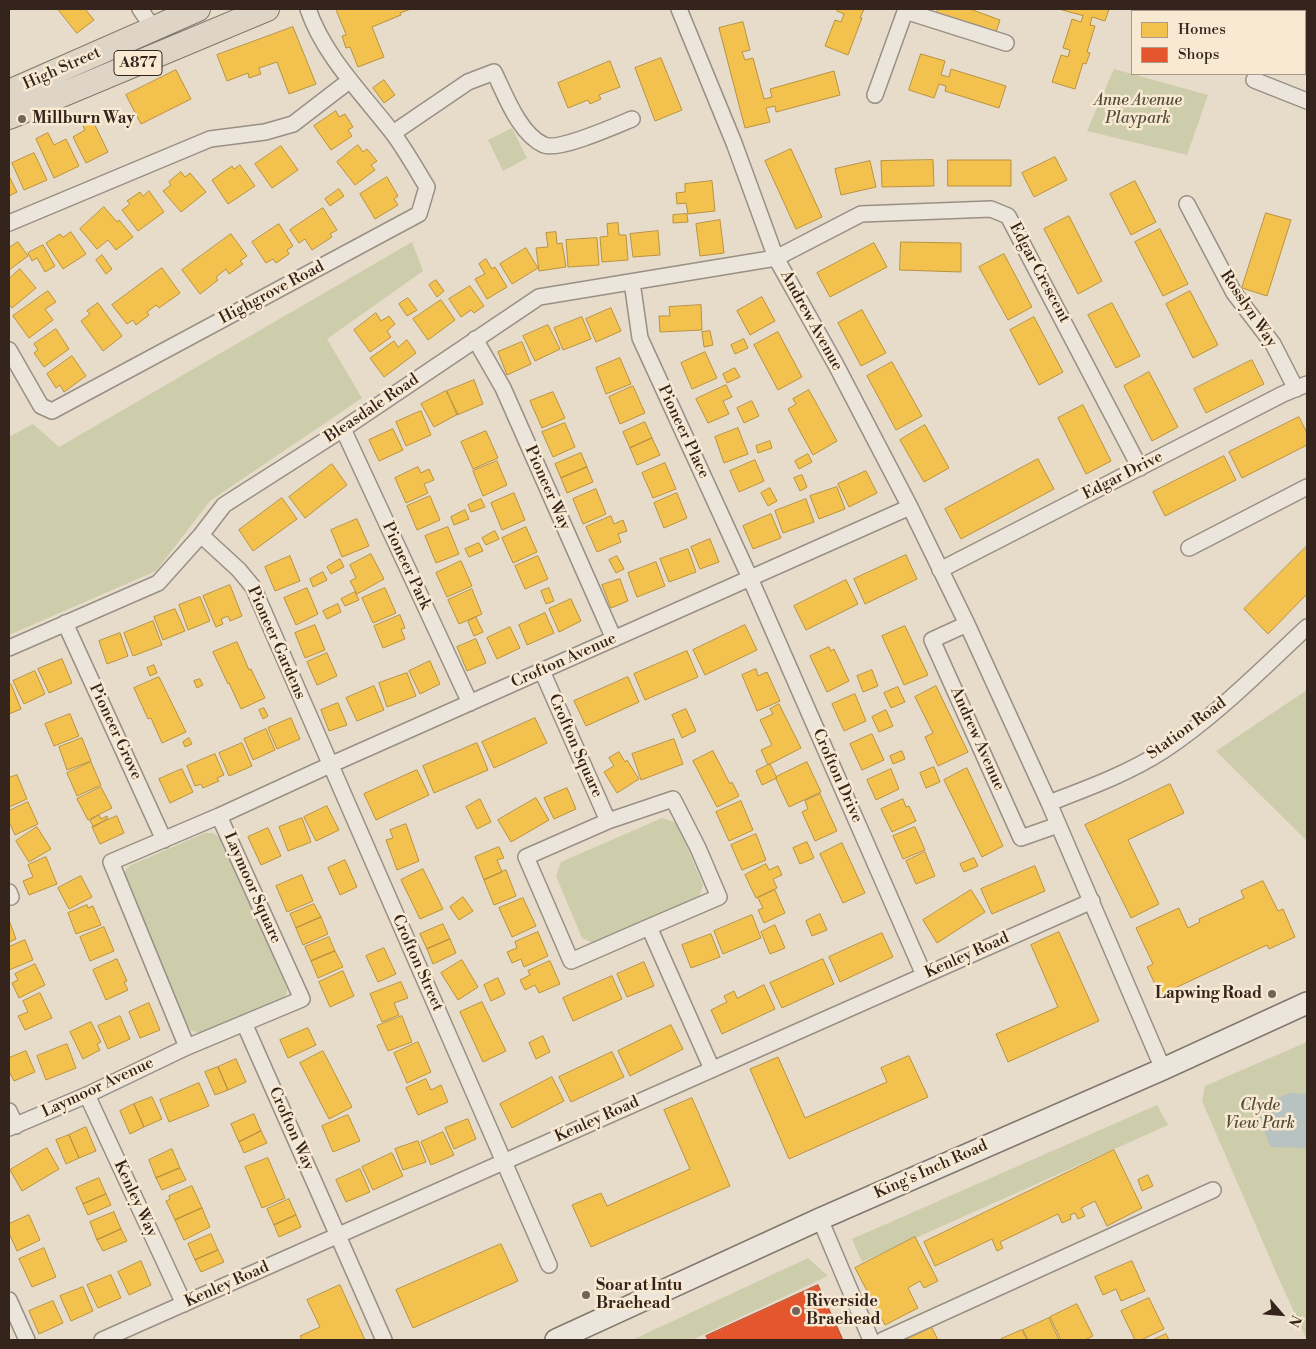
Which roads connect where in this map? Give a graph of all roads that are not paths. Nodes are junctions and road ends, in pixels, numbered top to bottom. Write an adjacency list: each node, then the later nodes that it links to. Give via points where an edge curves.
1 (198, 9): 6 (main road, High Street / A877)
2 (267, 9): 13 (main road, High Street / A877)
3 (308, 9): 9 (street, Highgrove Road)
4 (679, 9): 18 (street, Andrew Avenue, via 734,143)
5 (905, 10): 7 (street); 11 (street)
6 (147, 18): 10 (main road, High Street / A877)
7 (1006, 43)
8 (1254, 80): 12 (street)
9 (349, 81): 15 (street, Highgrove Road); 17 (street, via 293,124 265,132 210,139)
10 (9, 92)
11 (875, 95)
12 (1307, 101)
13 (9, 116)
14 (632, 120): 15 (street, via 561,146 544,145 530,136 514,114 494,72 468,82)
15 (393, 133): 21 (street, Highgrove Road, via 427,187 419,214 52,411 41,406)
16 (1187, 204): 22 (street, Rosslyn Way, via 1234,293)
17 (9, 223)
18 (776, 258): 19 (street, Bleasdale Road); 24 (street, Edgar Crescent, via 861,214 991,208 1008,216); 26 (street, Andrew Avenue)
19 (632, 282): 20 (street, Bleasdale Road, via 539,297); 30 (street, Pioneer Place, via 640,338)
20 (475, 339): 23 (street, Bleasdale Road); 34 (street, Pioneer Way, via 503,388)
21 (9, 350)
22 (1302, 386): 24 (street, Edgar Drive)
23 (343, 429): 27 (street, Bleasdale Road, via 224,505); 37 (street, Pioneer Park)
24 (1140, 468): 29 (street, Edgar Drive)
25 (1307, 487): 28 (street)
26 (910, 507): 29 (street, Andrew Avenue); 30 (street, Crofton Avenue)
27 (201, 535): 31 (street, Bleasdale Road, via 158,583); 38 (street, Pioneer Gardens, via 240,570 253,587)
28 (1189, 548)
29 (940, 570): 32 (street, Andrew Avenue)
30 (750, 578): 34 (street, Crofton Avenue); 46 (street, Crofton Drive)
31 (65, 624): 35 (street, Bleasdale Road); 43 (street, Pioneer Grove)
32 (967, 624): 39 (street, Andrew Avenue); 42 (street, Andrew Avenue, via 932,640 1021,838)
33 (1307, 627): 39 (street, Station Road, via 1215,712 1163,751 1121,774)
34 (614, 639): 36 (street, Crofton Avenue)
35 (9, 648)
36 (542, 671): 37 (street, Crofton Avenue); 41 (street, Crofton Square)
37 (470, 703): 38 (street, Crofton Avenue)
38 (330, 765): 40 (street, Crofton Avenue); 55 (street, Crofton Street)
39 (1049, 803): 42 (street, Andrew Avenue)
40 (219, 816): 43 (street, Laymoor Square); 48 (street, Laymoor Square, via 302,999)
41 (608, 821): 45 (street, via 673,799 719,897); 45 (street, via 526,857 572,961)
42 (1058, 825): 44 (street, Andrew Avenue)
43 (164, 840): 49 (street, Laymoor Square, via 110,862)
44 (1092, 901): 46 (street, Kenley Road); 50 (street, Andrew Avenue)
45 (650, 927): 51 (street)
46 (924, 975): 51 (street, Kenley Road)
47 (1307, 1003): 50 (street, King's Inch Road)
48 (244, 1023): 49 (street, Laymoor Square); 58 (street, Crofton Way)
49 (187, 1047): 52 (street, Laymoor Avenue)
50 (1162, 1068): 57 (street, King's Inch Road)
51 (712, 1069): 55 (street, Kenley Road)
52 (87, 1095): 54 (street, Laymoor Avenue); 61 (street, Kenley Way)
53 (9, 1111): 54 (street)
54 (12, 1127)
55 (504, 1161): 58 (street, Kenley Road); 59 (street, Crofton Street)
56 (1213, 1190): 67 (street)
57 (820, 1219): 65 (street, King's Inch Road); 66 (street)
58 (337, 1236): 61 (street, Kenley Road); 64 (street, Crofton Way)
59 (549, 1265)
60 (9, 1300): 62 (street)
61 (184, 1304): 63 (street, Kenley Road)
62 (27, 1340)
63 (102, 1340)
64 (384, 1340)
65 (556, 1340)
66 (871, 1340)
67 (883, 1340)

